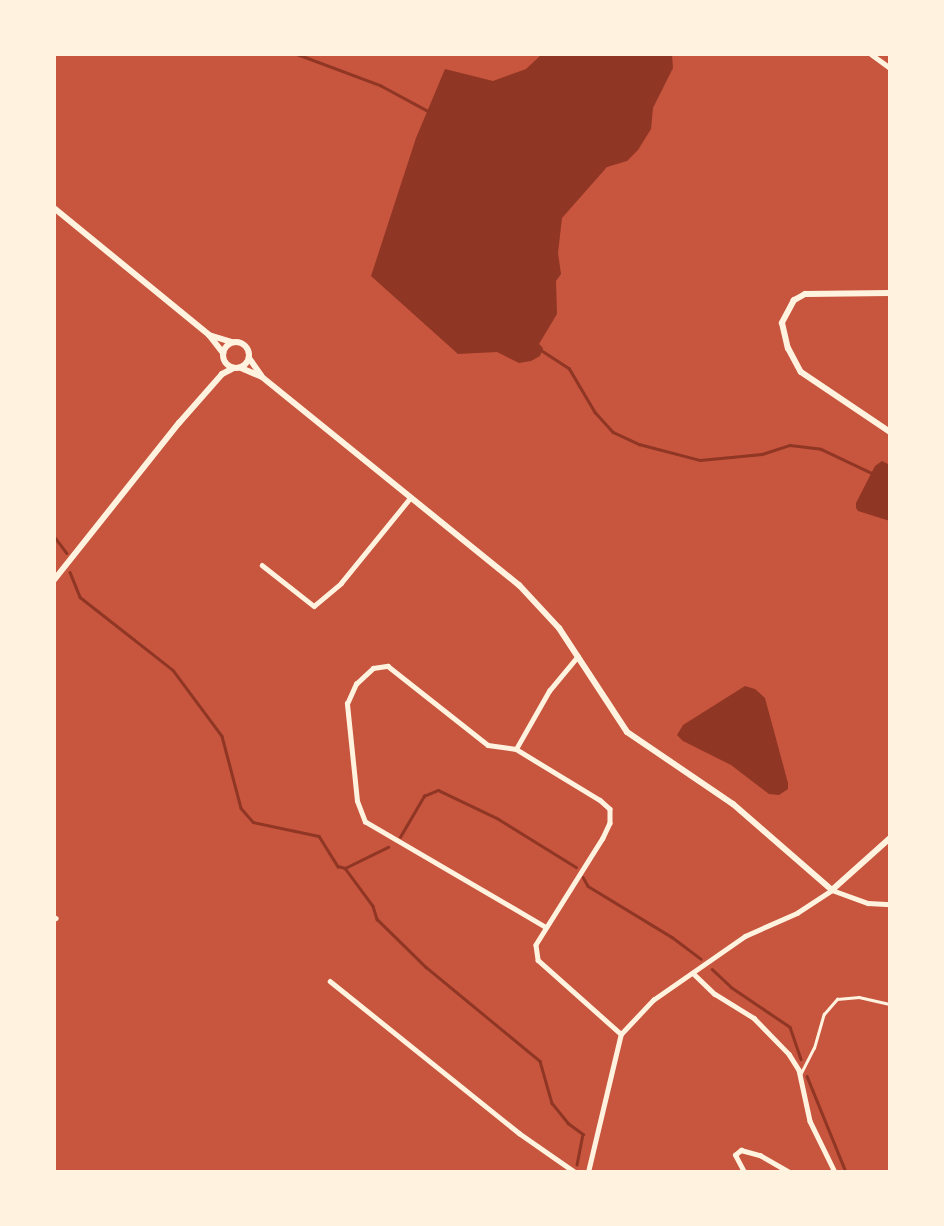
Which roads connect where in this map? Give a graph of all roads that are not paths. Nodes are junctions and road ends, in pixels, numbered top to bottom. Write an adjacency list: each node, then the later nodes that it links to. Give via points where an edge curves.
1 (871, 54): 2 (street)
2 (890, 68)
3 (54, 208): 5 (street)
4 (890, 293): 14 (street, via 805,295 794,300 782,323 801,372)
5 (209, 335): 6 (street); 7 (street)
6 (234, 342): 7 (street); 8 (street, via 246,346)
7 (223, 353): 9 (street)
8 (249, 358): 10 (street); 13 (street)
9 (224, 362): 11 (street); 12 (street)
10 (241, 368): 11 (street); 13 (street)
11 (233, 369): 12 (street)
12 (222, 374): 17 (street)
13 (262, 377): 15 (street)
14 (890, 432)
15 (410, 498): 16 (street, via 341,583 314,606); 18 (street, via 519,585)
16 (262, 565)
17 (54, 580)
18 (578, 656): 19 (street, via 549,691); 21 (street, via 627,732 733,804)
19 (516, 749): 23 (street, via 600,800 611,814 603,838); 23 (street, via 488,745 388,666 373,668 356,684 347,704 357,801 365,822)
20 (890, 838): 21 (street)
21 (832, 890): 22 (street, via 868,903); 24 (street, via 797,913 745,936)
22 (890, 904)
23 (545, 927): 27 (street, via 536,945 538,960)
24 (693, 974): 27 (street, via 653,1000); 28 (street, via 754,1018 789,1054)
25 (330, 981): 29 (street, via 519,1133)
26 (890, 1004): 28 (lane, via 859,997 837,999 824,1014)
27 (621, 1034): 30 (street)
28 (800, 1075): 33 (street, via 810,1121)
29 (575, 1172)
30 (588, 1172)
31 (744, 1172): 32 (street, via 735,1155 741,1150)
32 (790, 1172)
33 (835, 1172)

